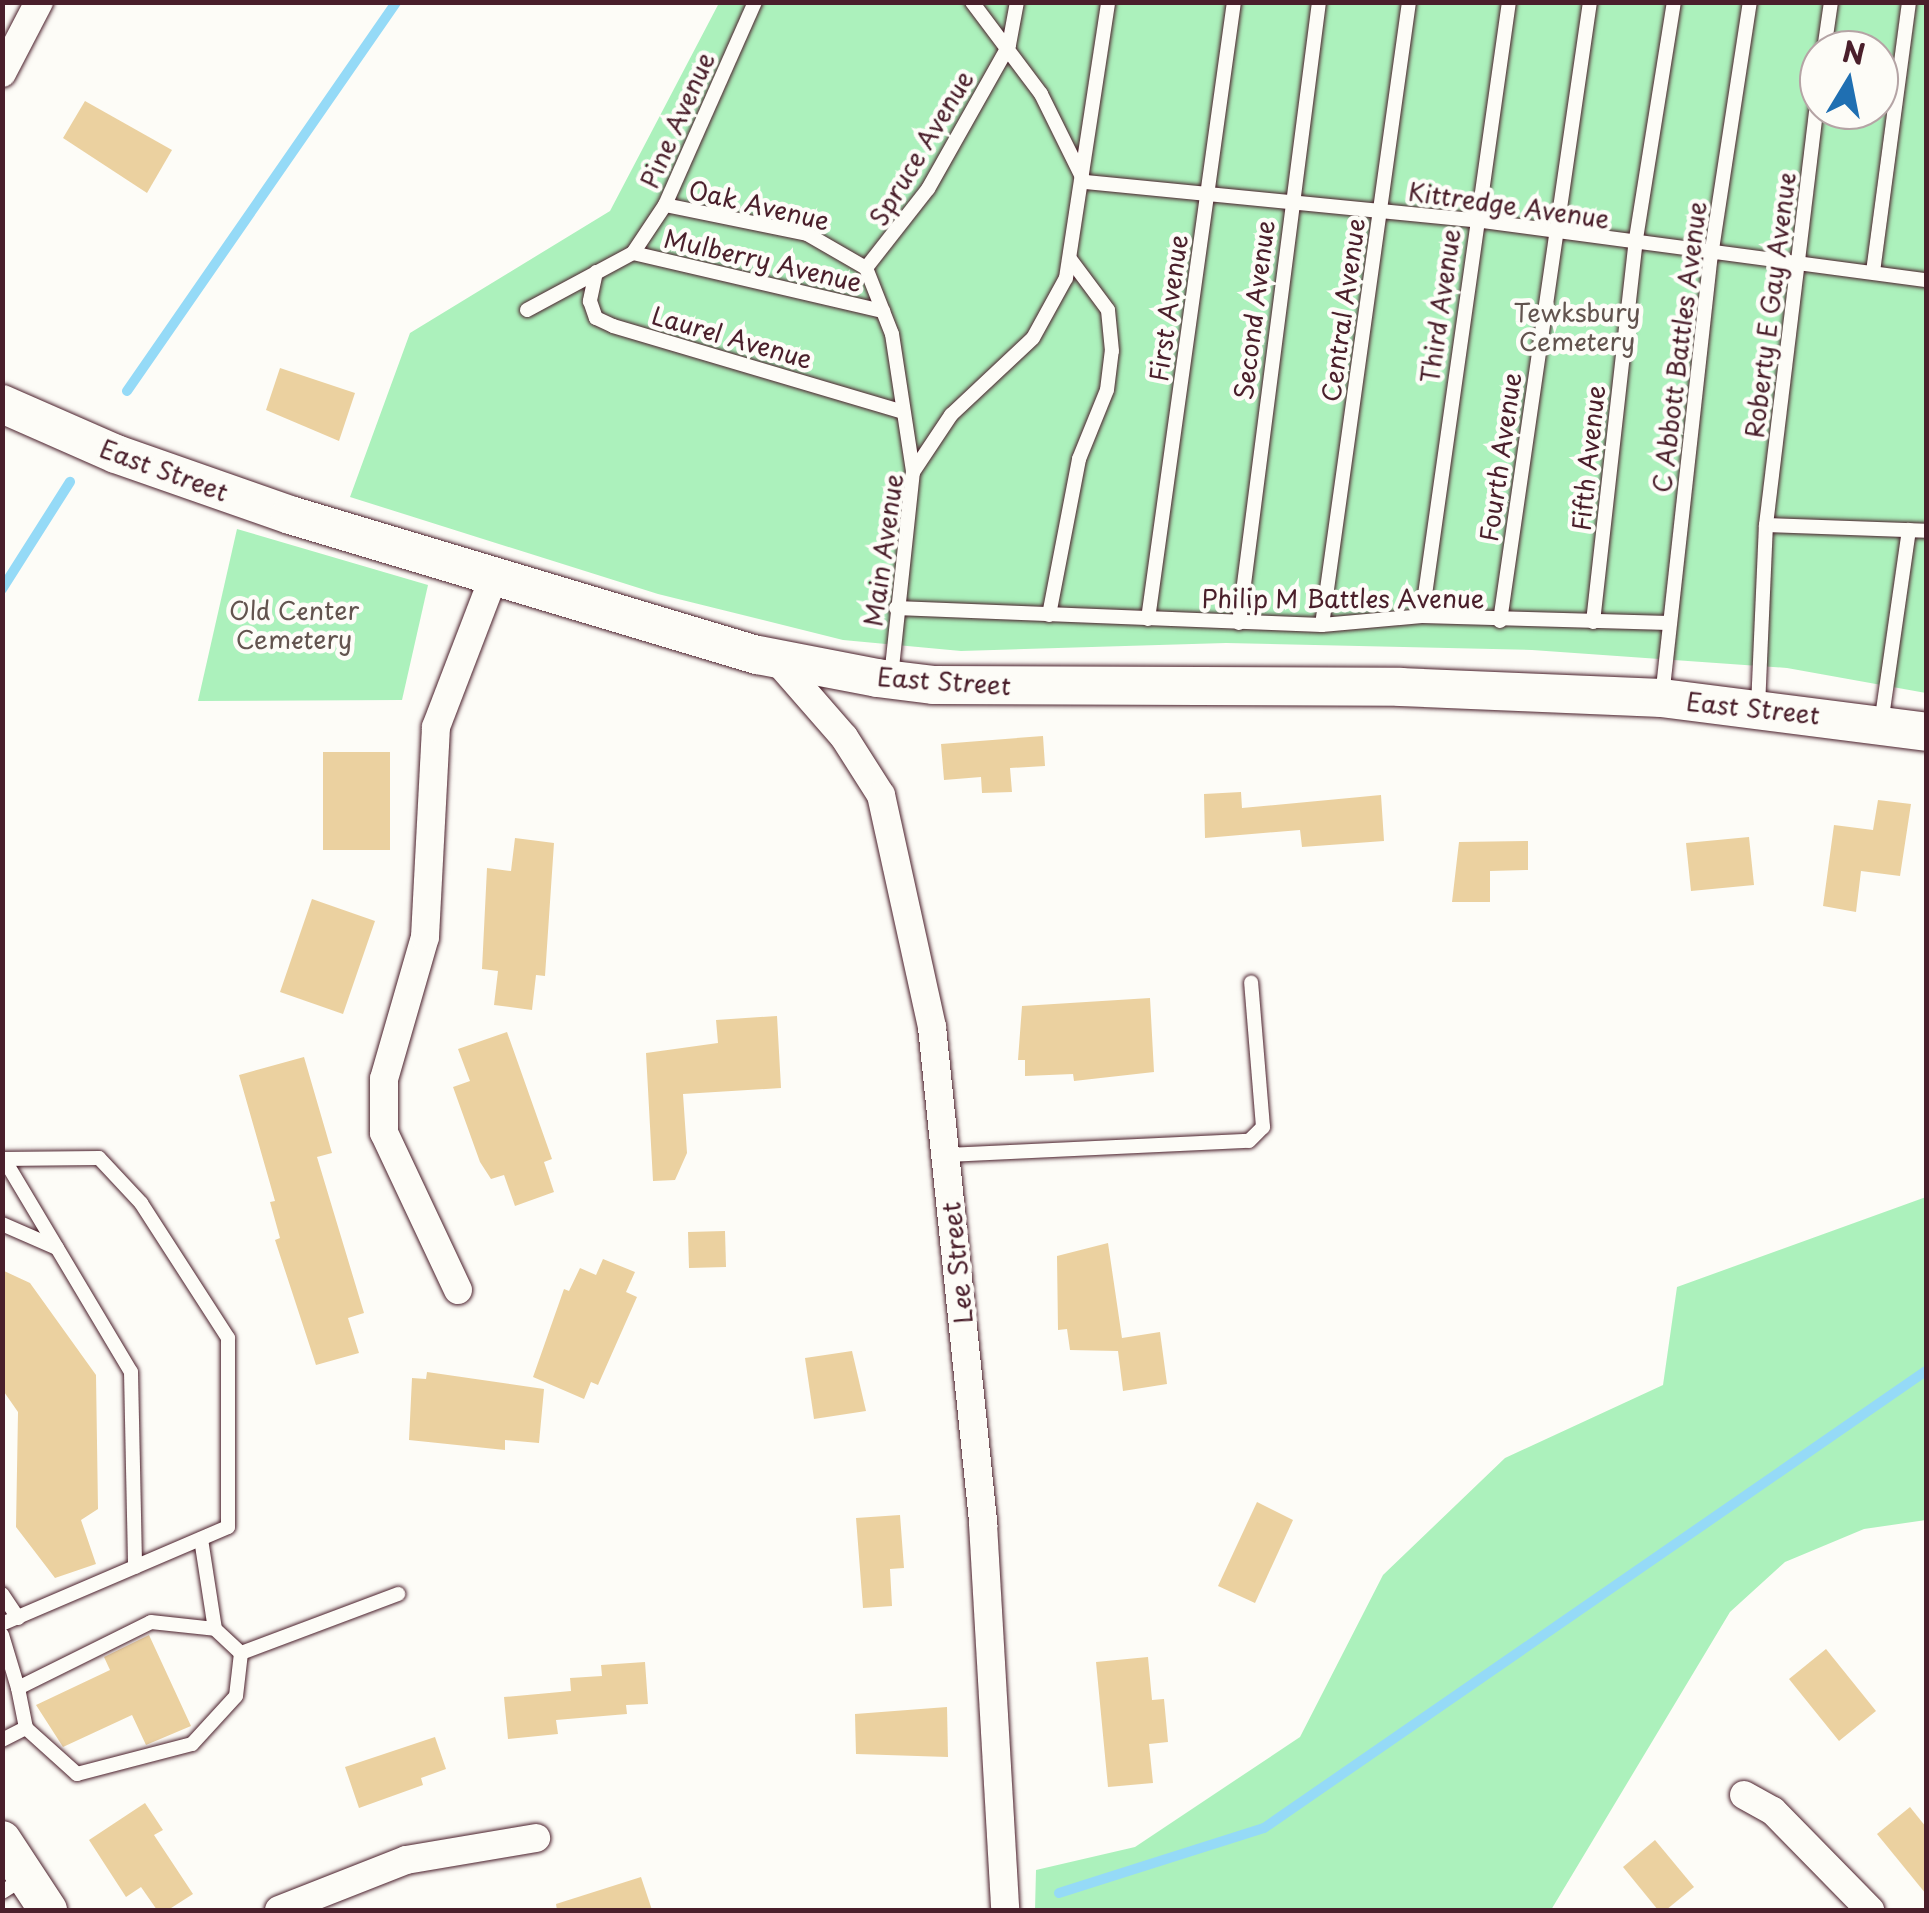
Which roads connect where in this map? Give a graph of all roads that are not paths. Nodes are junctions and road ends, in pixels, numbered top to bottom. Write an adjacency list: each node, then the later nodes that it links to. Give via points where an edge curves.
1 (40, 2): 17 (street)
2 (755, 2): 22 (lane, Pine Avenue)
3 (972, 2): 16 (lane)
4 (1017, 2): 16 (lane, Spruce Avenue)
5 (1108, 2): 19 (lane, Main Avenue)
6 (1234, 2): 20 (lane, First Avenue)
7 (1319, 2): 21 (lane, Second Avenue)
8 (1409, 2): 23 (lane, Central Avenue)
9 (1509, 2): 24 (lane, Third Avenue)
10 (1590, 2): 25 (lane, Fourth Avenue)
11 (1674, 2): 26 (lane, Fifth Avenue)
12 (1750, 2): 28 (lane, C Abbott Battles Avenue)
13 (1831, 2): 15 (lane)
14 (1909, 2): 33 (lane)
15 (1827, 30)
16 (1008, 45): 19 (lane); 31 (lane, Spruce Avenue, via 928,189)
17 (2, 73)
18 (1814, 130): 30 (lane, Roberty E Gay Avenue)
19 (1085, 182): 20 (lane, Kittredge Avenue); 29 (lane, Main Avenue)
20 (1207, 192): 21 (lane, Kittredge Avenue); 47 (lane, First Avenue)
21 (1290, 200): 23 (lane, Kittredge Avenue); 50 (lane, Second Avenue)
22 (664, 204): 27 (lane, Pine Avenue); 31 (lane, Oak Avenue, via 807,234)
23 (1379, 211): 24 (lane, Kittredge Avenue); 52 (lane, Central Avenue)
24 (1474, 220): 25 (lane, Kittredge Avenue); 46 (lane, Third Avenue)
25 (1554, 234): 26 (lane, Kittredge Avenue); 48 (lane, Fourth Avenue)
26 (1635, 244): 28 (lane, Kittredge Avenue); 49 (lane, Fifth Avenue)
27 (633, 253): 32 (lane); 36 (lane, Mulberry Avenue)
28 (1711, 256): 30 (lane, Kittredge Avenue); 51 (lane, C Abbott Battles Avenue)
29 (1070, 258): 39 (lane, Main Avenue, via 1033,338 951,415); 45 (lane, via 1108,310 1112,351 1107,390 1079,459)
30 (1799, 260): 33 (lane, Kittredge Avenue); 40 (lane, Roberty E Gay Avenue)
31 (866, 268): 36 (lane)
32 (596, 272): 35 (lane); 38 (lane, Laurel Avenue, via 590,301 596,318 613,326)
33 (1873, 272): 34 (lane, Kittredge Avenue)
34 (1926, 280)
35 (527, 310)
36 (883, 312): 38 (lane)
37 (2, 404): 43 (main road, East Street, via 182,478)
38 (903, 412): 39 (lane)
39 (913, 472): 44 (lane, Main Avenue)
40 (1766, 526): 41 (lane); 56 (lane, Roberty E Gay Avenue)
41 (1910, 530): 42 (lane); 57 (lane)
42 (1926, 531)
43 (494, 576): 53 (main road, East Street); 64 (street, via 436,727 424,937 384,1080 384,1133)
44 (896, 608): 45 (lane, Philip M Battles Avenue); 54 (lane, Main Avenue)
45 (1049, 615): 47 (lane, Philip M Battles Avenue)
46 (1422, 616): 48 (lane, Philip M Battles Avenue); 52 (lane, Philip M Battles Avenue)
47 (1148, 619): 50 (lane, Philip M Battles Avenue)
48 (1500, 621): 49 (lane, Philip M Battles Avenue)
49 (1592, 622): 51 (lane, Philip M Battles Avenue)
50 (1238, 623): 52 (lane, Philip M Battles Avenue)
51 (1670, 623): 55 (lane, C Abbott Battles Avenue)
52 (1322, 624)
53 (775, 658): 54 (main road, East Street); 60 (street, Lee Street, via 844,738 881,795 932,1027)
54 (890, 680): 55 (main road, East Street)
55 (1662, 698): 56 (main road, East Street)
56 (1758, 708): 57 (main road, East Street)
57 (1881, 724): 58 (main road, East Street)
58 (1926, 732)
59 (1252, 982): 60 (lane, via 1262,1127 1249,1141)
60 (946, 1154): 83 (street, Lee Street, via 983,1524)
61 (3, 1159): 63 (lane); 65 (lane, via 99,1158 142,1204 228,1338 228,1527)
62 (2, 1224): 63 (lane)
63 (58, 1249): 66 (lane, via 131,1372)
64 (458, 1290)
65 (201, 1539): 66 (lane); 71 (lane)
66 (135, 1567): 69 (lane)
67 (2, 1594): 69 (lane)
68 (398, 1594): 73 (lane)
69 (18, 1618): 70 (lane)
70 (2, 1624)
71 (215, 1629): 73 (lane); 74 (lane, via 151,1622)
72 (2, 1636): 74 (lane)
73 (241, 1653): 75 (lane, via 236,1696 192,1744 77,1774)
74 (18, 1688): 75 (lane)
75 (26, 1728): 76 (lane)
76 (2, 1740)
77 (1744, 1795): 84 (street, via 1773,1811)
78 (536, 1838): 82 (street, via 406,1860)
79 (2, 1840): 80 (main road)
80 (15, 1884): 81 (main road)
81 (48, 1910)
82 (279, 1910)
83 (1005, 1910)
84 (1870, 1910)

